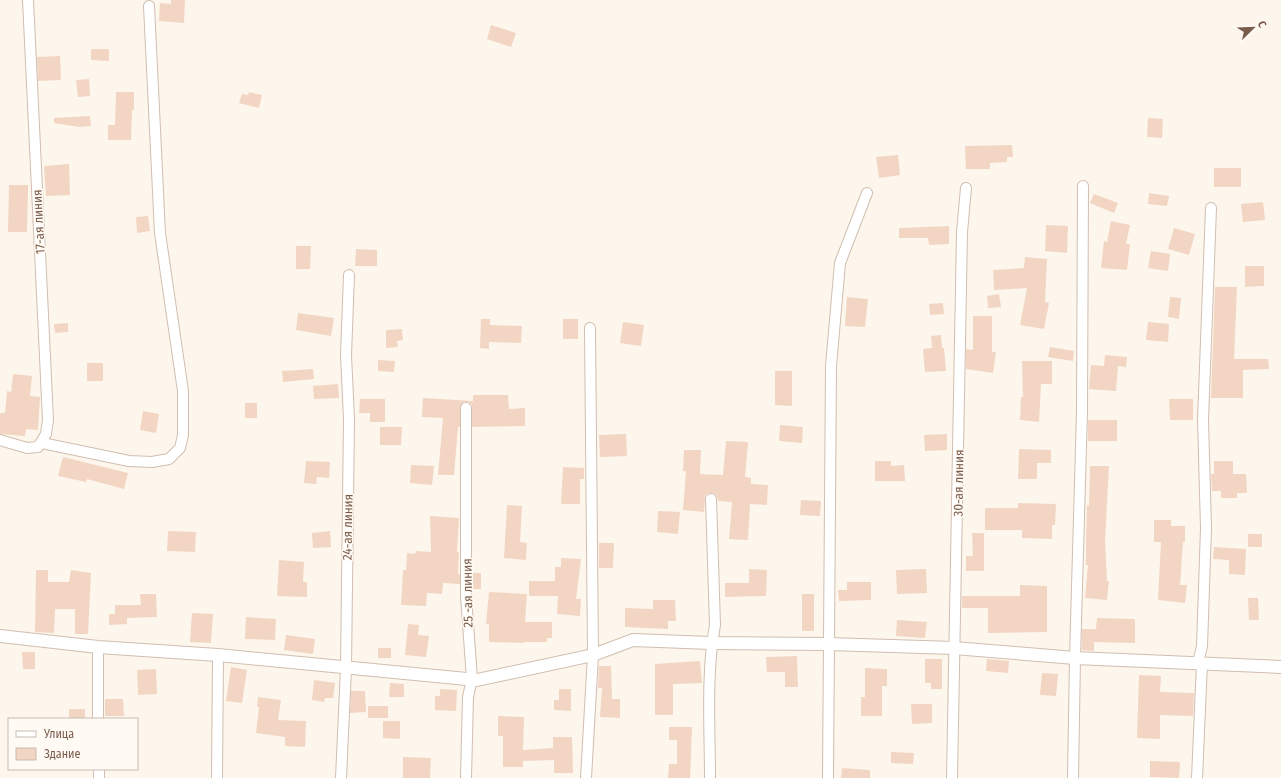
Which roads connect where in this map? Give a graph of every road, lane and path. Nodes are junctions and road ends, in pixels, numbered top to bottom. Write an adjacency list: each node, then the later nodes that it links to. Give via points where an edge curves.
1 (28, 0): 11 (street, 17-ая линия, via 48,420)
2 (149, 6): 11 (street, via 160,233 183,391 183,435 180,448 169,459 152,462 129,461)
3 (1083, 186): 20 (street, via 1082,411)
4 (966, 188): 17 (street, 30-ая линия, via 962,232)
5 (867, 193): 15 (street, via 840,263 831,366)
6 (1211, 208): 21 (street, via 1203,420 1206,528)
7 (348, 275): 23 (street, 24-ая линия)
8 (590, 328): 19 (street)
9 (466, 408): 24 (street, 25 -ая линия, via 466,596)
10 (0, 440): 11 (street, via 27,448 38,447)
11 (42, 443)
12 (711, 499): 14 (street, via 715,625)
13 (0, 636): 16 (street)
14 (712, 643): 15 (street); 19 (street, via 633,640); 30 (street)
15 (828, 644): 17 (street); 31 (street)
16 (98, 647): 18 (street); 25 (street)
17 (954, 648): 20 (street); 32 (street, 30-ая линия)
18 (218, 655): 23 (street); 26 (street)
19 (593, 655): 24 (street, via 504,675); 29 (street)
20 (1074, 658): 21 (street); 33 (street)
21 (1200, 663): 22 (street); 34 (street)
22 (1281, 667)
23 (346, 668): 24 (street); 27 (street, 24-ая линия)
24 (472, 679): 28 (street, 25 -ая линия, via 468,697)
25 (98, 718)
26 (217, 778)
27 (341, 778)
28 (466, 778)
29 (586, 778)
30 (710, 778)
31 (828, 778)
32 (952, 778)
33 (1073, 778)
34 (1197, 778)

